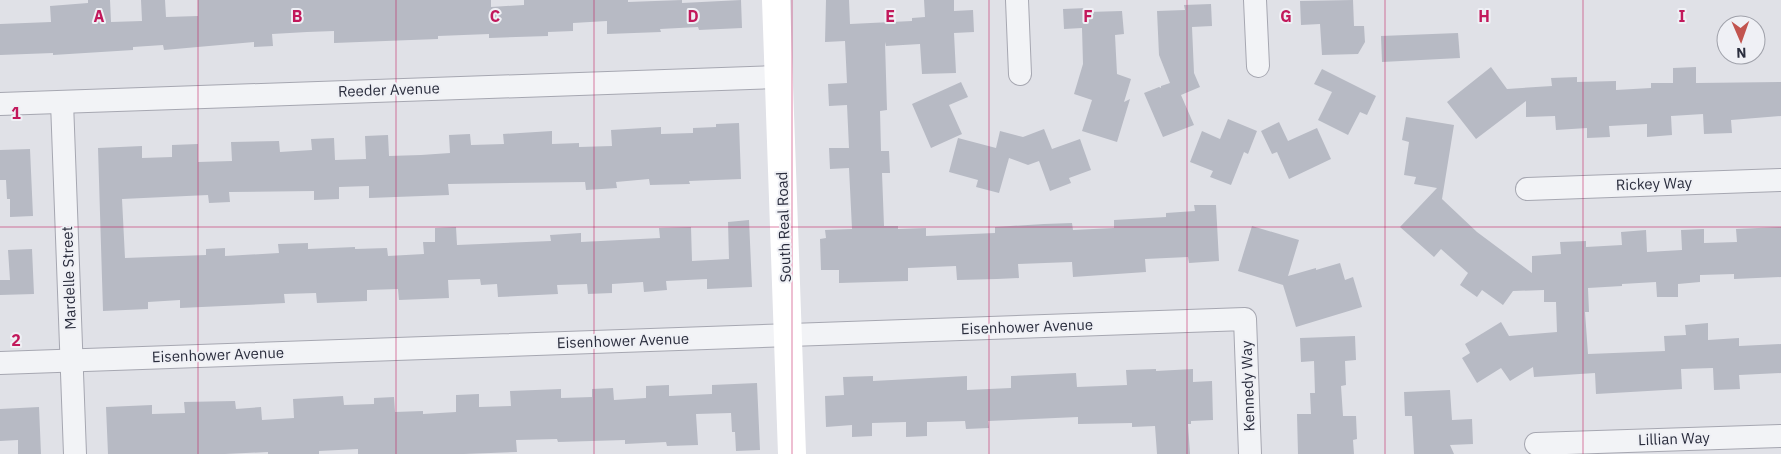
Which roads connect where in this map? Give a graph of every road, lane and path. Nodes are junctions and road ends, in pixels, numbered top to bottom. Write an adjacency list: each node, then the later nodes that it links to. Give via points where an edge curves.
1 (776, 0): 6 (street, South Real Road)
2 (1017, 0): 5 (street)
3 (1255, 0): 4 (street)
4 (1258, 66)
5 (1020, 74)
6 (779, 77): 7 (street, Reeder Avenue); 12 (street, South Real Road)
7 (62, 102): 8 (street, Reeder Avenue); 13 (street, Mardelle Street)
8 (0, 104)
9 (1781, 180): 10 (street, Rickey Way)
10 (1527, 189)
11 (1245, 319): 12 (street, Eisenhower Avenue); 19 (street, Kennedy Way)
12 (788, 335): 13 (street, Eisenhower Avenue); 18 (street, South Real Road)
13 (72, 360): 14 (street, Eisenhower Avenue); 17 (street, Mardelle Street)
14 (0, 363)
15 (1781, 436): 16 (street, Lillian Way)
16 (1536, 444)
17 (75, 454)
18 (792, 454)
19 (1250, 454)

